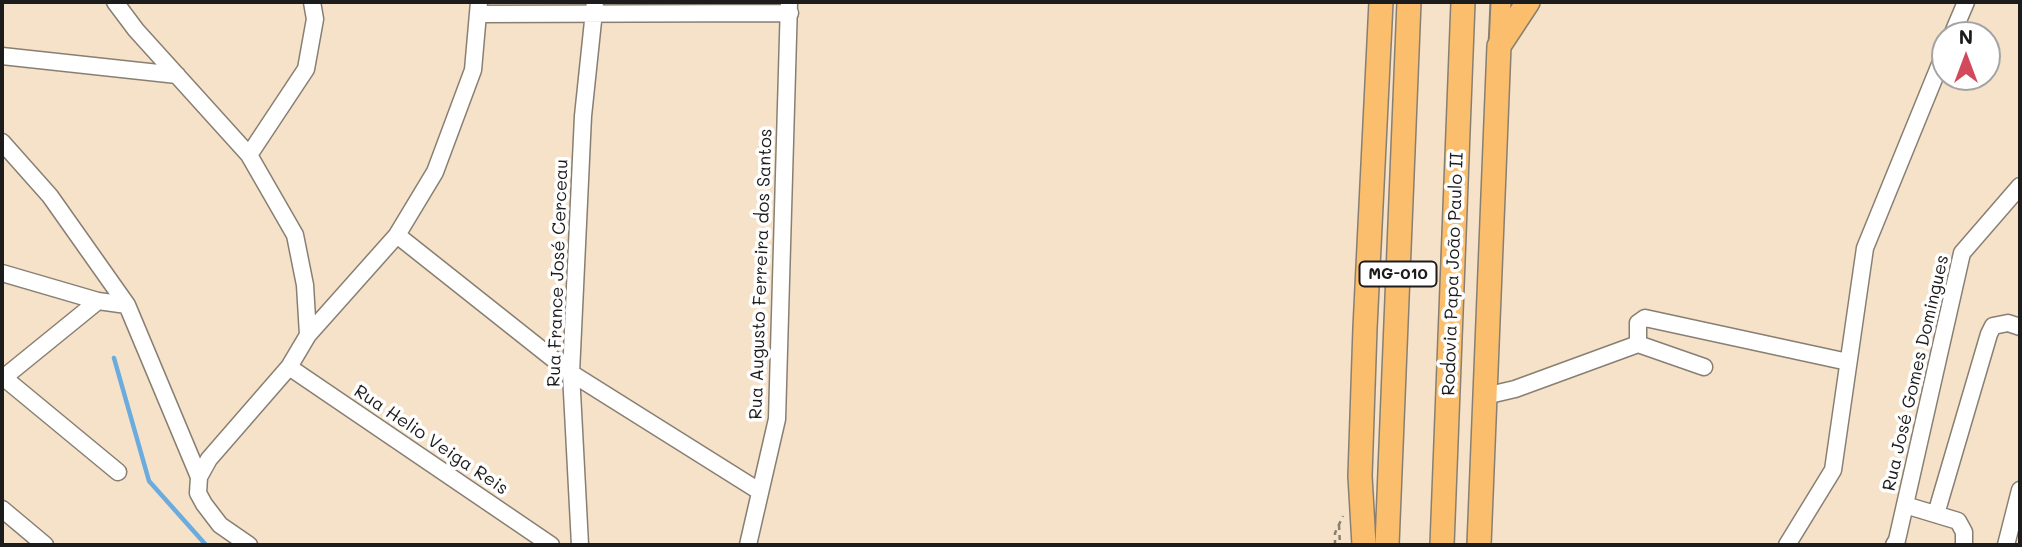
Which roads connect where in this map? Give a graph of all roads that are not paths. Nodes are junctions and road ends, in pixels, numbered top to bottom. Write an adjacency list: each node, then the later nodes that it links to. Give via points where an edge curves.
1 (115, 2): 15 (street)
2 (312, 2): 18 (street, via 316,19 306,69)
3 (1381, 2): 45 (highway, via 1360,464)
4 (1409, 2): 46 (highway, MG-010)
5 (1463, 2): 47 (highway, Rodovia Papa João Paulo II / MG-010)
6 (1501, 2): 13 (main road)
7 (1528, 2): 13 (highway)
8 (1966, 2): 12 (street)
9 (790, 7): 11 (street); 36 (street, Rua Augusto Ferreira dos Santos, via 777,419)
10 (479, 8): 11 (street); 20 (street, via 473,69 435,172)
11 (594, 8): 30 (street, Rua France José Cerceau, via 583,116)
12 (1958, 21)
13 (1499, 46): 32 (highway)
14 (2, 57): 15 (street)
15 (177, 75): 18 (street)
16 (1931, 86): 27 (street, via 1865,248)
17 (2, 142): 23 (street, via 50,196)
18 (249, 155): 25 (street, via 295,235)
19 (2020, 186): 37 (street, Rua José Gomes Domingues, via 1962,253)
20 (397, 235): 25 (street); 30 (street)
21 (2, 273): 22 (street)
22 (98, 301): 23 (street); 31 (street)
23 (127, 305): 34 (street)
24 (2020, 327): 39 (street, via 2008,323 1993,326 1989,334)
25 (308, 335): 28 (street)
26 (1638, 344): 27 (street, via 1638,323 1645,318); 29 (street); 32 (street)
27 (1848, 362): 49 (street, via 1832,470)
28 (289, 367): 34 (street, via 209,459); 42 (street, Rua Helio Veiga Reis)
29 (1704, 367)
30 (571, 373): 36 (street); 43 (street, Rua France José Cerceau)
31 (3, 378): 33 (street)
32 (1485, 396): 48 (highway)
33 (118, 472)
34 (199, 477): 41 (street, via 198,493 204,505 220,525)
35 (2020, 490): 52 (street)
36 (759, 491): 44 (street, Rua Augusto Ferreira dos Santos)
37 (1911, 507): 39 (street); 50 (street, Rua José Gomes Domingues)
38 (2, 509): 40 (street)
39 (1936, 514): 51 (street, via 1958,522 1964,531)
40 (45, 545)
41 (248, 545)
42 (551, 545)
43 (580, 545)
44 (748, 545)
45 (1364, 545)
46 (1387, 545)
47 (1442, 545)
48 (1479, 545)
49 (1787, 545)
50 (1894, 545)
51 (1964, 545)
52 (2006, 545)

